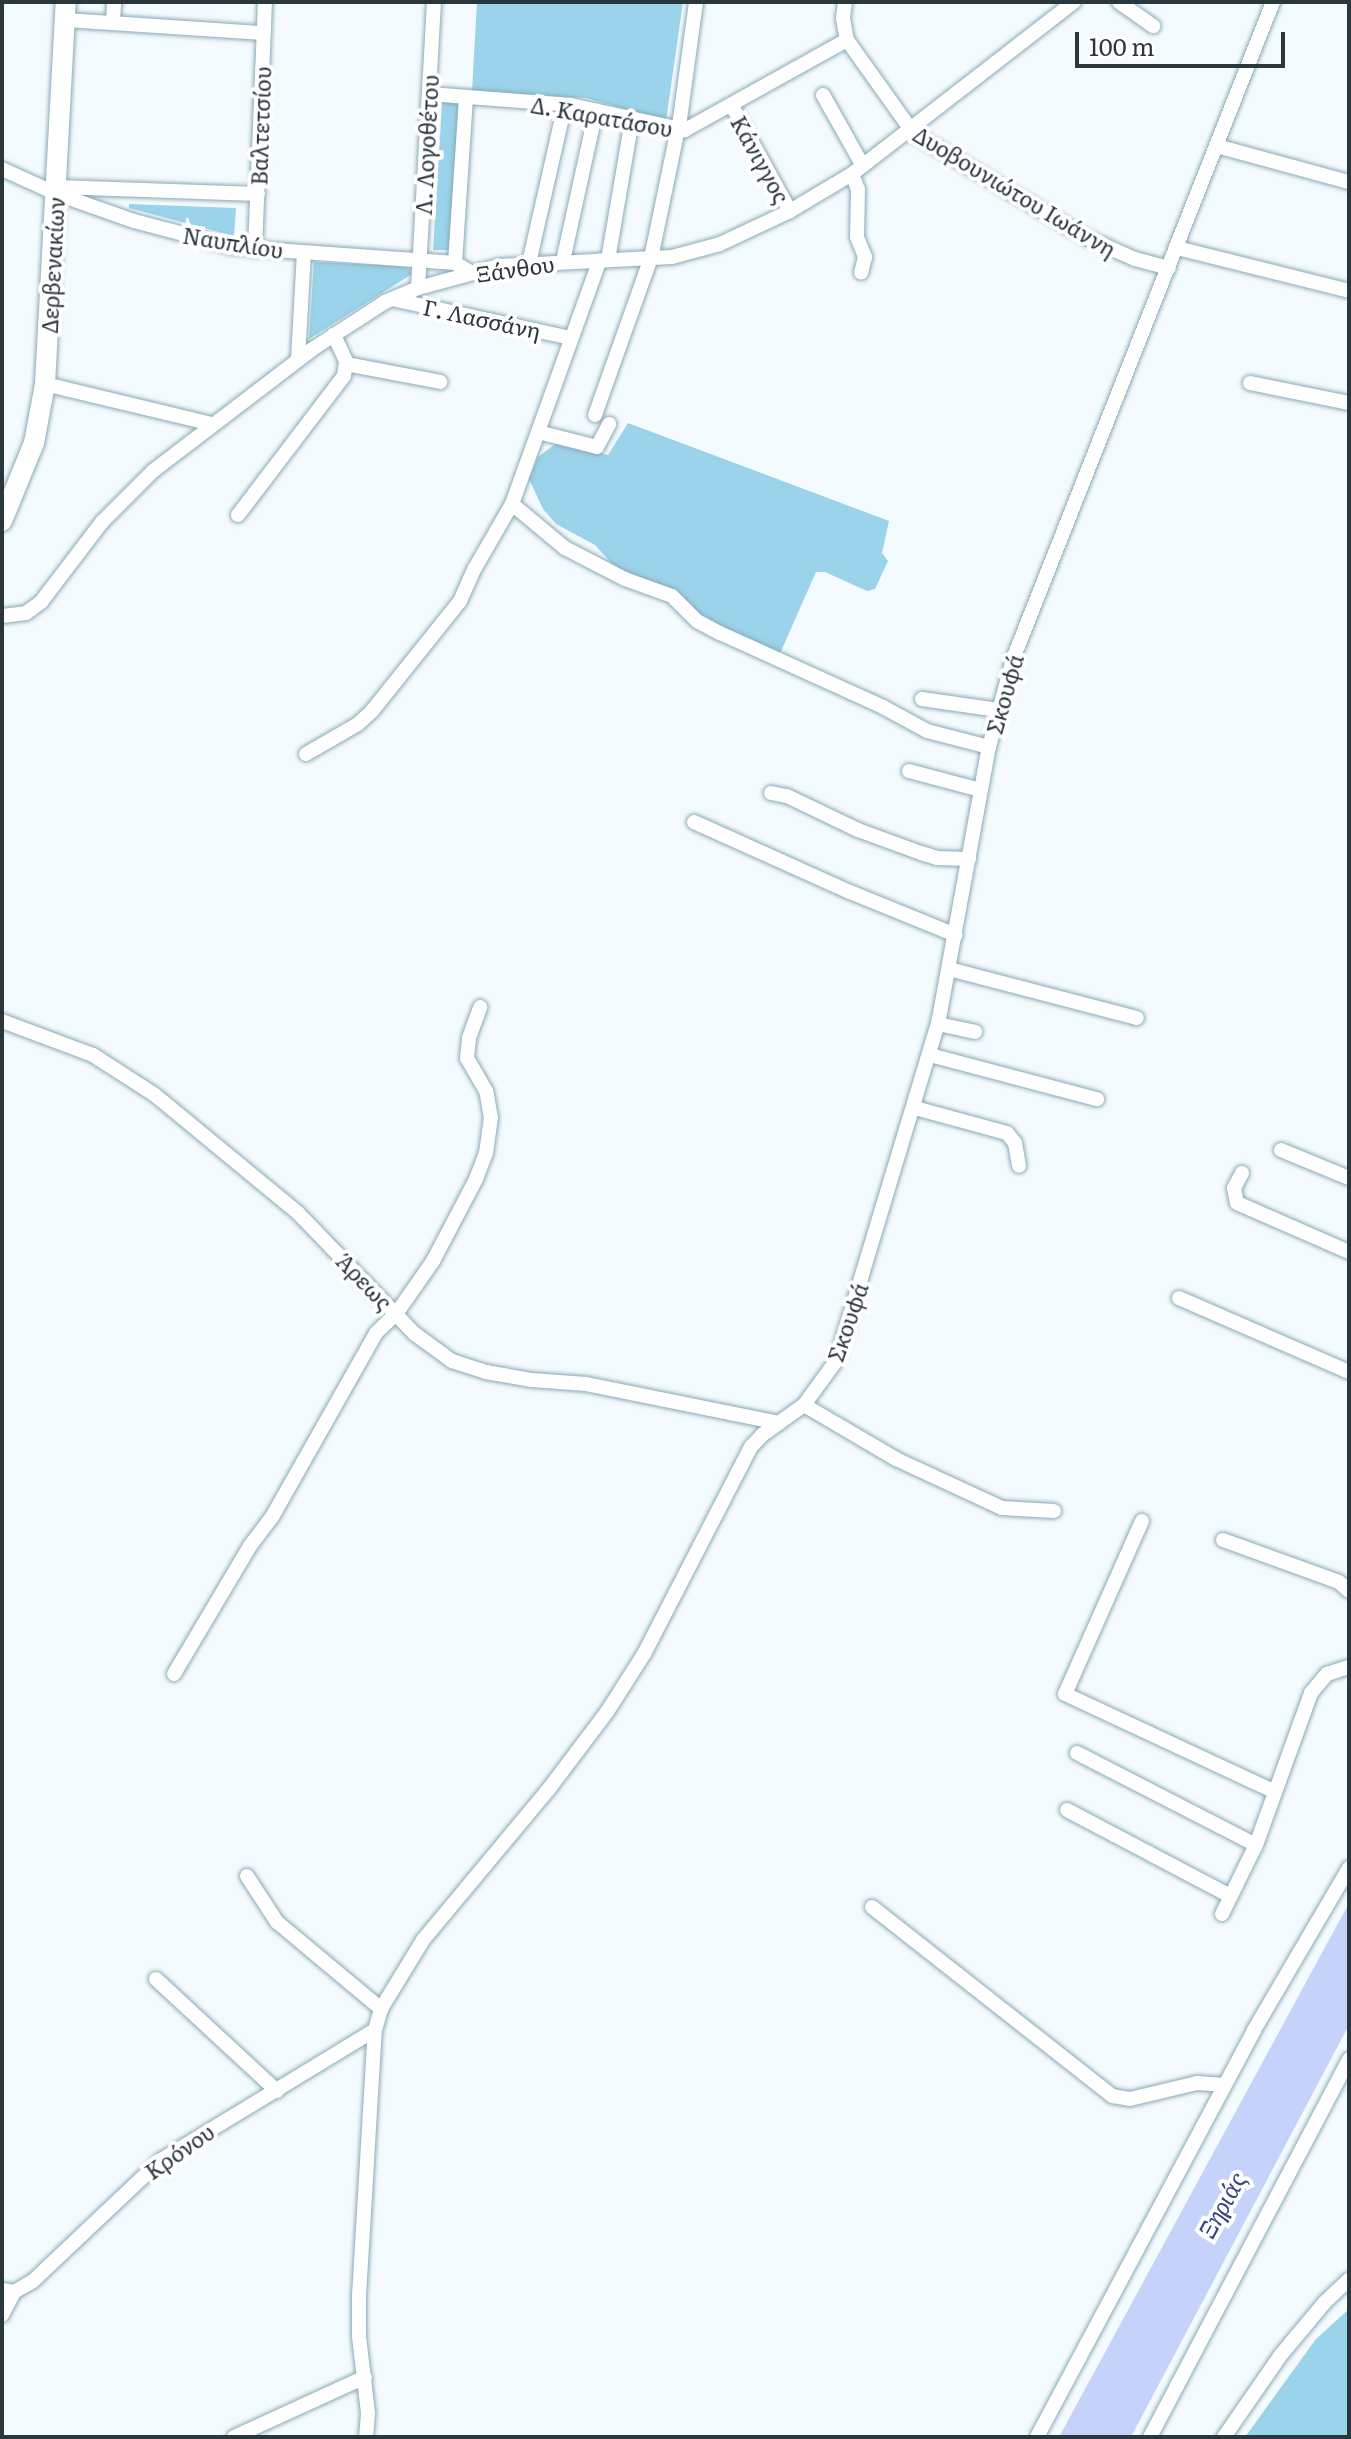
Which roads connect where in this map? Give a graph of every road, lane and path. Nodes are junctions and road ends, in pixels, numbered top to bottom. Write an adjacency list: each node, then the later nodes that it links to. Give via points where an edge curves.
1 (114, 2): 10 (street)
2 (265, 2): 12 (street, Βαλτετσίου)
3 (434, 2): 14 (street, Λ. Λογοθέτου)
4 (696, 2): 21 (street)
5 (845, 2): 13 (street)
6 (1074, 2): 22 (street, Ξάνθου)
7 (1119, 2): 11 (street)
8 (1273, 2): 23 (street, Σκουφά)
9 (66, 11): 10 (street); 27 (main road, Δερβενακίων)
10 (113, 23): 12 (street)
11 (1153, 26)
12 (264, 33): 28 (street, Βαλτετσίου)
13 (847, 40): 18 (street, Δ. Καρατάσου); 22 (street, Δυοβουνιώτου Ιωάννη)
14 (429, 94): 16 (street, Δ. Καρατάσου); 34 (street, Λ. Λογοθέτου)
15 (823, 95): 25 (street)
16 (466, 97): 17 (street, Δ. Καρατάσου); 37 (street, Λ. Λογοθέτου)
17 (565, 105): 19 (street, Δ. Καρατάσου); 38 (street)
18 (732, 106): 21 (street, Δ. Καρατάσου); 29 (street, Κάνιγγος)
19 (596, 111): 20 (street, Δ. Καρατάσου); 36 (street)
20 (632, 120): 21 (street, Δ. Καρατάσου); 35 (street)
21 (678, 130): 33 (street)
22 (909, 130): 25 (street, Ξάνθου); 39 (street, Δυοβουνιώτου Ιωάννη, via 1087,238)
23 (1217, 146): 26 (street); 30 (street, Σκουφά)
24 (2, 169): 27 (street, Ναυπλίου)
25 (858, 170): 29 (street, Ξάνθου); 41 (street, via 857,237 865,257)
26 (1349, 182)
27 (57, 190): 28 (street, Ναυπλίου); 31 (street, Ναυπλίου, via 164,230); 51 (main road, Δερβενακίων)
28 (258, 194): 31 (street, Βαλτετσίου)
29 (790, 211): 33 (street, Ξάνθου, via 694,253)
30 (1177, 248): 39 (street, Σκουφά); 43 (street)
31 (255, 250): 32 (street, Ναυπλίου)
32 (304, 253): 34 (street, Ναυπλίου); 47 (street)
33 (651, 258): 35 (street, Ξάνθου); 53 (street)
34 (420, 260): 37 (street, Ναυπλίου); 42 (street, Λ. Λογοθέτου)
35 (604, 260): 36 (street, Ξάνθου); 46 (street)
36 (563, 261): 38 (street, Ξάνθου)
37 (455, 263): 40 (street, Ναυπλίου)
38 (529, 263): 40 (street, Ξάνθου)
39 (1169, 268): 62 (street, Σκουφά, via 1013,659)
40 (472, 273): 42 (street, Ξάνθου)
41 (861, 273)
42 (418, 288): 44 (street, Ξάνθου)
43 (1349, 291)
44 (392, 299): 45 (street, Ξάνθου); 46 (street, Γ. Λασσάνη)
45 (334, 335): 47 (street, Ξάνθου); 48 (street)
46 (571, 338): 56 (street)
47 (298, 359): 54 (street, Ξάνθου)
48 (346, 364): 49 (street); 58 (street, via 340,381)
49 (440, 382)
50 (1250, 383): 52 (street)
51 (45, 384): 54 (street); 59 (main road, Δερβενακίων, via 34,443)
52 (1348, 398)
53 (595, 415)
54 (211, 424): 60 (street, Ξάνθου, via 117,505 41,602 26,613)
55 (609, 424): 56 (street, via 597,447)
56 (538, 432): 57 (street)
57 (512, 504): 63 (street, via 565,548 672,596 697,621 927,731); 64 (street, via 460,601 421,654 358,724)
58 (238, 515)
59 (2, 521)
60 (2, 616)
61 (922, 699): 62 (street)
62 (998, 710): 63 (street, Σκουφά)
63 (989, 747): 66 (street, Σκουφά)
64 (306, 754)
65 (909, 771): 66 (street)
66 (981, 790): 69 (street, Σκουφά)
67 (771, 793): 69 (street, via 921,853)
68 (694, 822): 70 (street)
69 (969, 859): 70 (street, Σκουφά)
70 (956, 935): 71 (street, Σκουφά)
71 (949, 969): 73 (street); 75 (street, Σκουφά)
72 (480, 1007): 86 (street, via 467,1058 490,1106 486,1153 433,1261)
73 (1137, 1018)
74 (2, 1021): 86 (street, Άρεως, via 93,1055 155,1095 298,1213)
75 (938, 1024): 76 (street); 77 (street, Σκουφά)
76 (975, 1032)
77 (930, 1055): 78 (street); 79 (street, Σκουφά)
78 (1097, 1099)
79 (915, 1108): 81 (street, via 1007,1133 1015,1143); 88 (street, Σκουφά, via 836,1361)
80 (1281, 1150): 83 (street)
81 (1019, 1166)
82 (1242, 1173): 84 (street, via 1234,1188 1237,1203)
83 (1349, 1178)
84 (1349, 1252)
85 (1179, 1298): 87 (street)
86 (396, 1314): 89 (street, Άρεως, via 430,1348 486,1372 586,1384); 95 (street, via 376,1333 272,1517)
87 (1349, 1372)
88 (804, 1405): 89 (street, Σκουφά); 90 (street, via 896,1459 1002,1508)
89 (779, 1423): 106 (street, Σκουφά, via 762,1435 740,1465 677,1592 607,1712 423,1940)
90 (1054, 1511)
91 (1142, 1521): 97 (street, via 1065,1694)
92 (1223, 1540): 93 (street, via 1339,1582)
93 (1349, 1591)
94 (1349, 1667): 97 (street, via 1327,1674 1311,1693)
95 (174, 1674)
96 (1077, 1753): 99 (street)
97 (1273, 1791): 99 (street)
98 (1067, 1810): 102 (street)
99 (1256, 1845): 102 (street)
100 (1349, 1868): 109 (street)
101 (247, 1876): 106 (street, via 277,1922)
102 (1230, 1896): 104 (street)
103 (872, 1907): 109 (street, via 1112,2096 1130,2099 1197,2083)
104 (1222, 1914)
105 (156, 1979): 110 (street)
106 (381, 2009): 107 (street, Σκουφά)
107 (375, 2030): 110 (street, Κρόνου); 114 (street, Σκουφά, via 359,2296)
108 (1349, 2059): 118 (street)
109 (1224, 2085): 117 (street)
110 (277, 2091): 112 (street, Κρόνου, via 161,2160 33,2281)
111 (1349, 2280): 119 (street, via 1280,2356)
112 (8, 2291): 113 (street)
113 (2, 2315)
114 (365, 2377): 115 (street); 116 (street, Σκουφά)
115 (234, 2437)
116 (366, 2437)
117 (1037, 2437)
118 (1150, 2437)
119 (1224, 2437)

